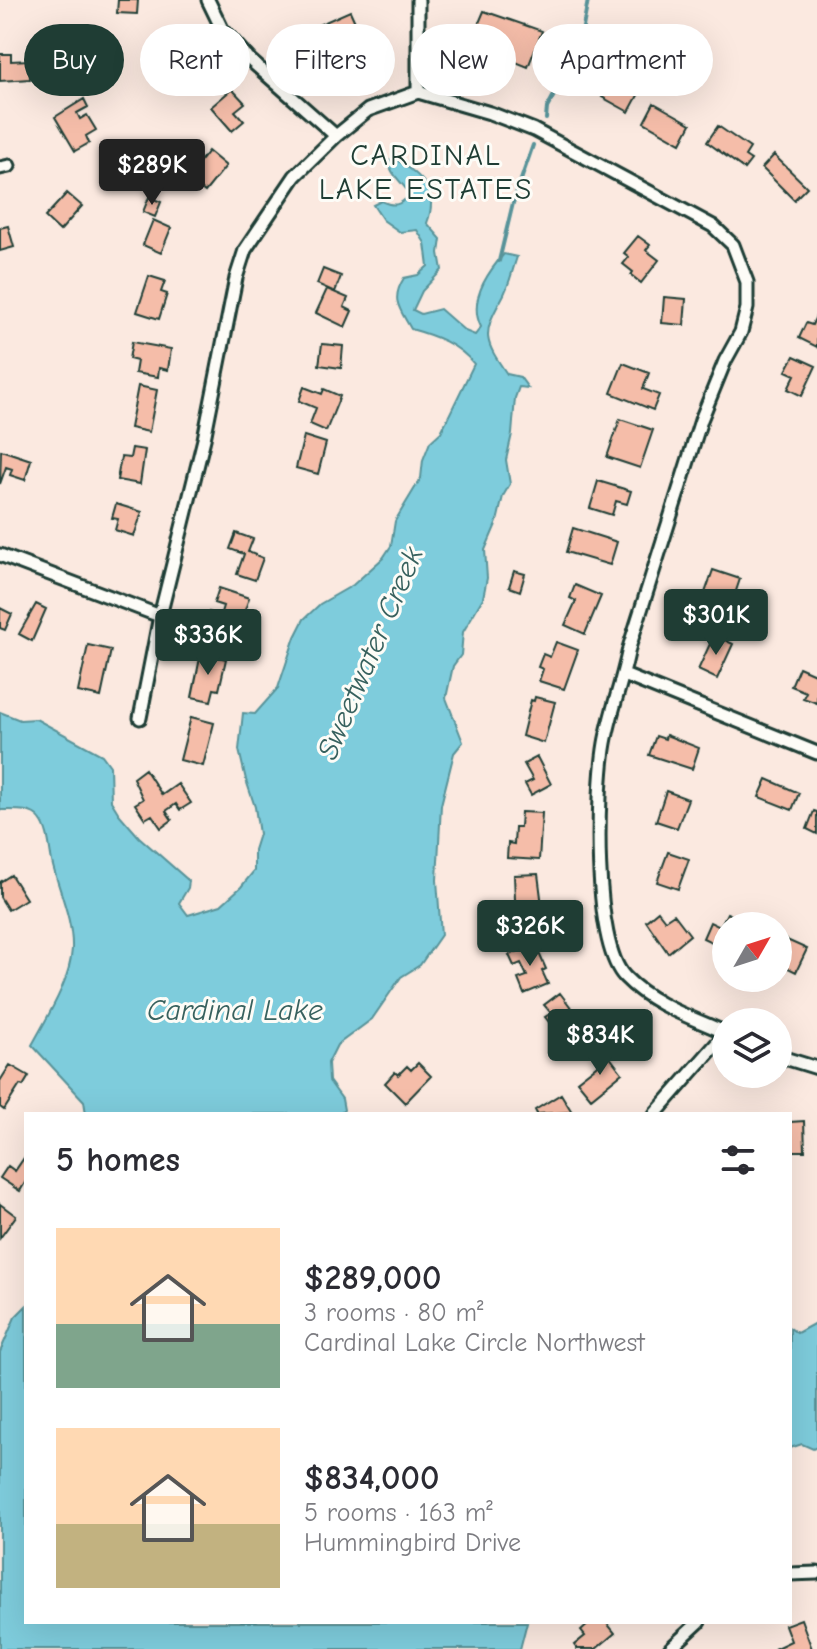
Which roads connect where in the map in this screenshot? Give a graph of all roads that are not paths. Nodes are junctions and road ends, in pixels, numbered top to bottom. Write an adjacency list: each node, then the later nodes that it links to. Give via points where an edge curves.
1 (208, 0): 6 (street, via 222,29 250,60)
2 (418, 0): 3 (street)
3 (418, 24)
4 (411, 95): 6 (street, via 368,110)
5 (432, 96): 9 (street, via 534,130 713,226 733,245 747,282 741,332 701,420)
6 (336, 136): 8 (street, via 295,176 245,250)
7 (0, 555): 8 (street)
8 (160, 616): 10 (street)
9 (624, 675): 11 (street); 12 (street, via 605,743 600,857 605,933 622,975 666,1007)
10 (140, 718)
11 (817, 753)
12 (712, 1027)
13 (712, 1049): 16 (street)
14 (792, 1060): 15 (street)
15 (817, 1068)
16 (657, 1112)
17 (817, 1573): 18 (street)
18 (792, 1574)
19 (697, 1624): 20 (street)
20 (670, 1649)

